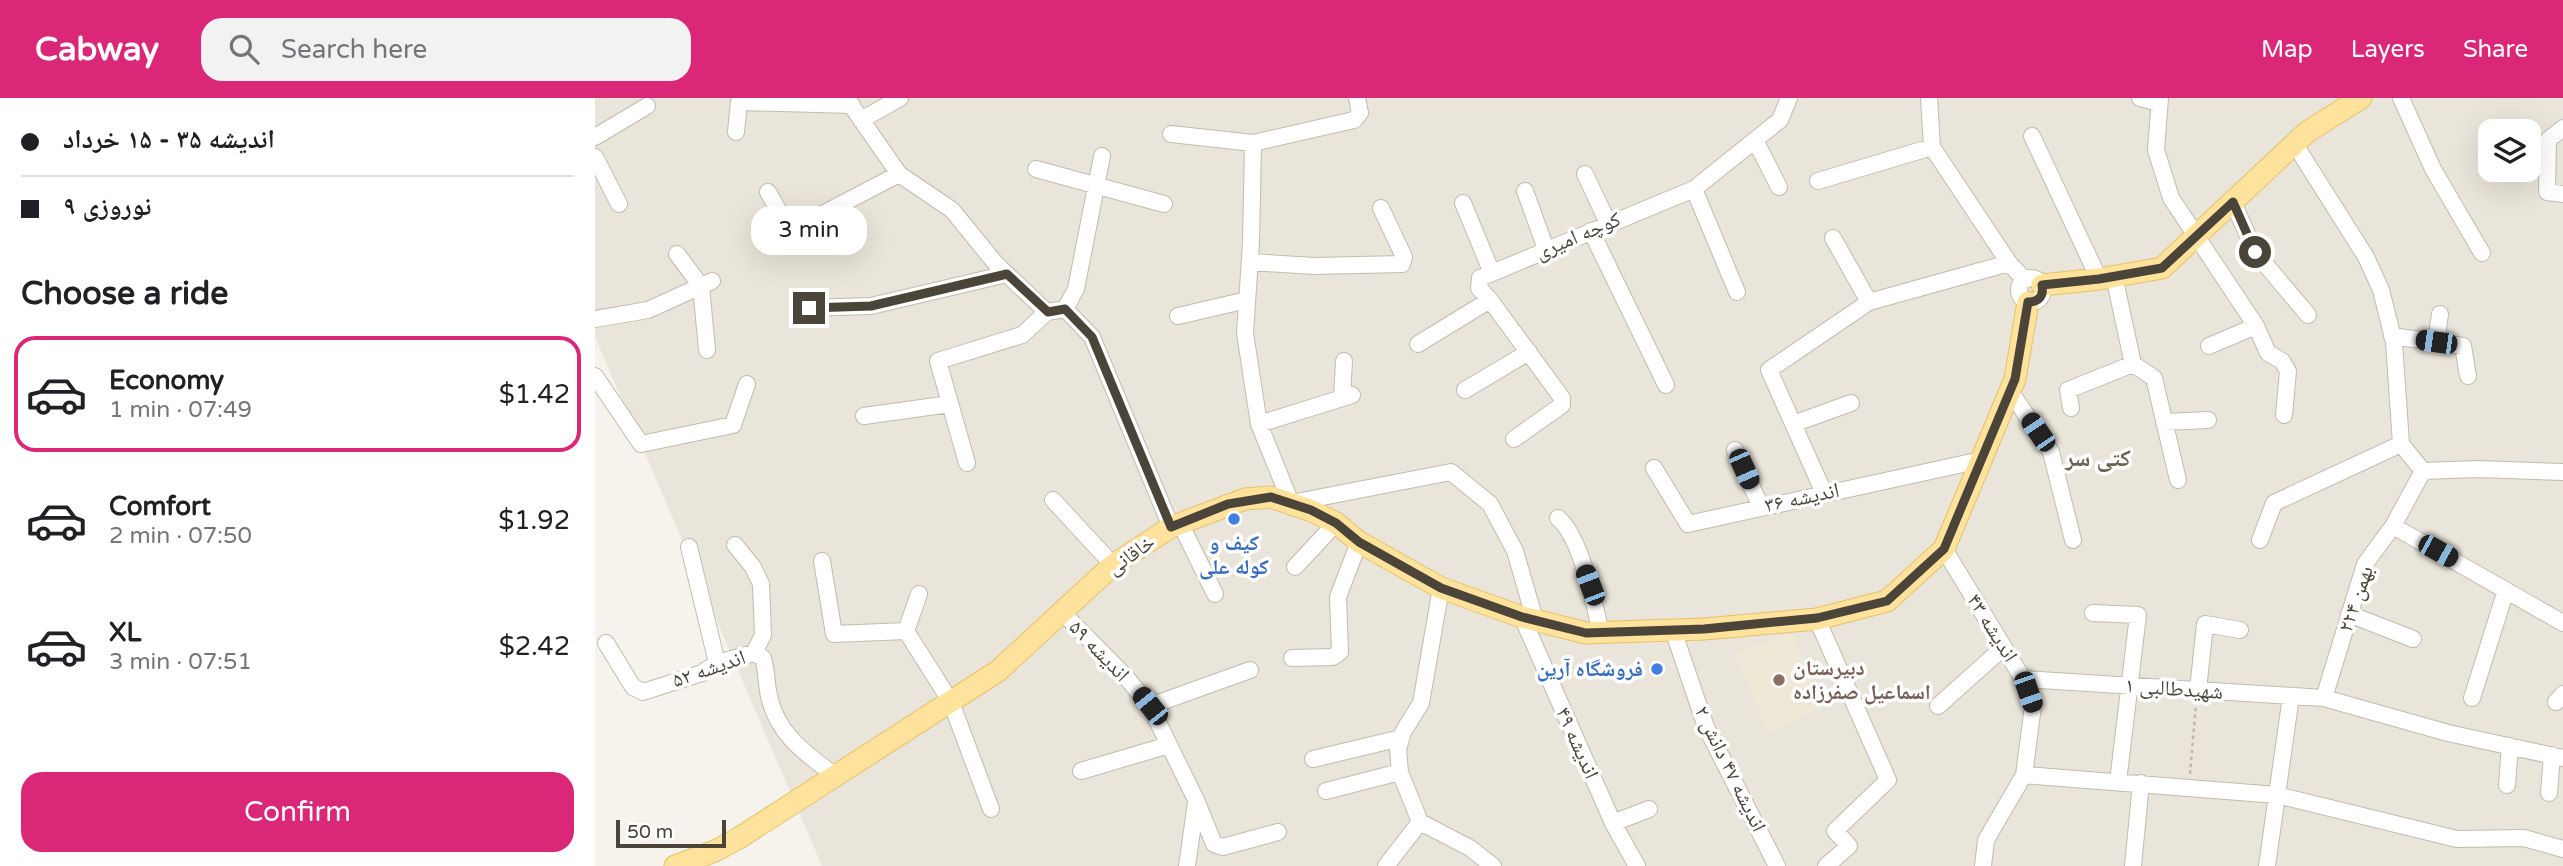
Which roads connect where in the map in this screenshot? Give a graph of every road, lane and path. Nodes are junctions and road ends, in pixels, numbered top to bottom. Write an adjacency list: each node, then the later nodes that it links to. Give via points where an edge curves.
1 (900, 98): 11 (street)
2 (1357, 98): 18 (street, via 1360,113 1354,120)
3 (1789, 98): 17 (street, کوچه امیری, via 1780,120)
4 (1929, 98): 20 (street)
5 (2140, 98): 8 (street)
6 (2361, 98): 19 (main road)
7 (2401, 98): 43 (street, via 2433,169)
8 (2160, 101): 40 (street, via 2156,150 2171,198)
9 (849, 102): 11 (street); 13 (street, via 739,102)
10 (647, 106): 16 (street)
11 (861, 120): 24 (street)
12 (2563, 128): 32 (street, via 2548,140 2547,192)
13 (736, 132)
14 (1171, 134): 18 (street)
15 (2032, 136): 49 (street)
16 (595, 137)
17 (1755, 140): 28 (street); 29 (street, کوچه امیری)
18 (1253, 143): 45 (street)
19 (2294, 144): 33 (main road); 65 (street, via 2366,257 2381,290)
20 (1932, 147): 26 (street); 46 (street)
21 (1102, 156): 27 (street)
22 (595, 157): 34 (street)
23 (1036, 169): 27 (street)
24 (899, 174): 31 (street, via 790,231); 48 (street, via 952,210)
25 (1585, 174): 38 (street)
26 (1818, 181)
27 (1096, 186): 35 (street); 58 (street, via 1076,289)
28 (1779, 187)
29 (1693, 189): 38 (street, کوچه امیری); 52 (street)
30 (1525, 191): 42 (street)
31 (768, 192)
32 (2563, 194)
33 (2233, 202): 40 (main road); 61 (street, via 2255,252)
34 (619, 204)
35 (1164, 204)
36 (1463, 204): 47 (street)
37 (1381, 208): 45 (street, via 1404,257 1402,264 1314,267)
38 (1608, 223): 39 (street, کوچه امیری)
39 (1591, 231): 42 (street, کوچه امیری); 76 (street)
40 (2197, 235): 49 (main road, via 2162,268); 64 (street)
41 (1833, 238): 55 (street)
42 (1546, 249): 47 (street, کوچه امیری)
43 (2482, 253)
44 (677, 254): 51 (street)
45 (1250, 262): 53 (street)
46 (2010, 263): 50 (street); 55 (street)
47 (1492, 272): 54 (street, via 1478,282)
48 (1007, 274): 57 (street, via 871,306); 59 (street)
49 (2106, 278): 50 (main road); 72 (street)
50 (2034, 283): 56 (street, via 2043,292 2035,302)
51 (707, 284): 63 (street, via 648,310); 69 (street)
52 (1737, 292)
53 (1247, 300): 62 (street); 86 (street, via 1245,333)
54 (1490, 300): 67 (street); 70 (street)
55 (1869, 302): 87 (street, via 1769,370)
56 (2028, 302): 78 (main road, خاقانی)
57 (809, 308)
58 (1065, 309): 59 (street); 103 (street, via 1092,337)
59 (1048, 312): 80 (street, via 1021,335 938,361)
60 (2441, 314): 66 (street)
61 (2308, 315)
62 (1178, 316)
63 (595, 319)
64 (2256, 326): 68 (street); 82 (street, via 2268,354 2282,361 2288,371)
65 (2392, 336): 66 (street); 89 (street)
66 (2436, 342): 74 (street, via 2463,346)
67 (1418, 344)
68 (2209, 346)
69 (707, 350)
70 (1529, 352): 77 (street); 88 (street, via 1563,402)
71 (1344, 361): 86 (street, via 1347,396)
72 (2133, 364): 81 (street, via 2068,390); 85 (street, via 2154,378)
73 (595, 376): 75 (street, via 641,444 733,425)
74 (2468, 376)
75 (747, 384)
76 (1666, 385)
77 (1465, 390)
78 (2010, 391): 91 (main road, خاقانی); 105 (street, via 2051,452)
79 (1851, 403): 87 (street)
80 (950, 404): 83 (street); 92 (street)
81 (2071, 408)
82 (2284, 415)
83 (863, 416)
84 (2208, 420): 85 (street)
85 (2164, 422): 96 (street)
86 (1259, 424): 99 (street)
87 (1793, 424): 97 (street)
88 (1514, 439)
89 (2401, 444): 94 (street); 106 (street, via 2274,503)
90 (1735, 450): 100 (street)
91 (1981, 460): 97 (street, اندیشه ۳۶); 110 (main road, خاقانی)
92 (967, 463)
93 (1654, 468): 100 (street, اندیشه ۳۶, via 1688,523)
94 (2423, 471): 95 (street); 104 (street, ۲۲بهمن ۴)
95 (2563, 472)
96 (2178, 480)
97 (1823, 493): 100 (street, اندیشه ۳۶)
98 (1053, 500): 112 (street)
99 (1291, 503): 102 (main road, خاقانی); 103 (main road, خاقانی, via 1271,497 1245,499); 122 (street, اندیشه ۴۹, via 1451,472 1490,504 1515,551)
100 (1761, 507)
101 (1558, 518): 127 (street, via 1567,525 1590,585)
102 (1336, 523): 107 (main road, خاقانی); 113 (street)
103 (1176, 525): 112 (main road, خاقانی); 117 (street)
104 (2393, 526): 115 (street); 120 (street, ۲۲بهمن ۴, via 2365,564)
105 (2073, 540)
106 (2260, 540)
107 (1359, 542): 114 (main road, خاقانی); 132 (street, via 1338,597 1340,652 1333,657)
108 (735, 545): 131 (street, via 761,584 763,635)
109 (689, 547): 133 (street)
110 (1944, 549): 121 (main road, خاقانی, via 1887,601); 130 (street, اندیشه ۴۳)
111 (822, 561): 126 (street, via 834,634)
112 (1113, 565): 118 (main road, خاقانی)
113 (1295, 567)
114 (1441, 588): 122 (main road, خاقانی); 144 (street, via 1421,704)
115 (2506, 590): 123 (street); 140 (street)
116 (919, 594): 126 (street)
117 (1215, 594)
118 (1062, 612): 141 (main road, خاقانی, via 998,671); 142 (street, اندیشه ۵۹)
119 (2093, 613): 136 (street, via 2138,615)
120 (2350, 614): 128 (street); 139 (street, ۲۲بهمن ۴)
121 (1817, 618): 125 (main road, خاقانی); 173 (street, via 1888,780 1835,831 1849,846)
122 (1528, 619): 127 (main road, خاقانی); 164 (street, اندیشه ۴۹)
123 (2563, 624)
124 (2240, 629): 137 (street, via 2205,624)
125 (1672, 630): 127 (main road, خاقانی); 172 (street, اندیشه ۴۷ دانش ۲, via 1706,727)
126 (906, 631): 141 (street)
127 (1601, 633)
128 (2413, 639)
129 (606, 643): 133 (street, اندیشه ۵۲, via 637,691 702,673)
130 (2004, 647): 135 (street, اندیشه ۴۳); 143 (street)
131 (754, 653): 133 (street, اندیشه ۵۲); 151 (street, اندیشه ۵۲, via 763,658 767,670 776,720 795,745)
132 (1292, 658)
133 (717, 663)
134 (1250, 670): 142 (street)
135 (2023, 679): 136 (street, شهیدطالبی ۱); 152 (street, اندیشه ۴۳, via 2033,706)
136 (2130, 686): 137 (street, شهیدطالبی ۱); 153 (street)
137 (2198, 690): 138 (street, شهیدطالبی ۱); 156 (path)
138 (2291, 696): 139 (street, شهیدطالبی ۱); 159 (street)
139 (2324, 698): 146 (street, شهیدطالبی ۱)
140 (2472, 698)
141 (951, 702): 151 (main road, خاقانی); 162 (street)
142 (1150, 706): 145 (street, اندیشه ۵۹)
143 (1938, 706)
144 (1401, 738): 148 (street); 150 (street)
145 (1169, 745): 149 (street); 160 (street, اندیشه ۵۹)
146 (2510, 746): 147 (street, شهیدطالبی ۱); 155 (street)
147 (2558, 756): 158 (street)
148 (1313, 759)
149 (1080, 771)
150 (1400, 772): 157 (street); 163 (street)
151 (834, 775): 168 (main road, خاقانی, via 739,838)
152 (2024, 775): 153 (street); 174 (street, اندیشه ۴۳, via 1986,840)
153 (2118, 782): 154 (street)
154 (2141, 783): 156 (street); 175 (street)
155 (2507, 785)
156 (2189, 786): 159 (street)
157 (1326, 791)
158 (2549, 793)
159 (2277, 795): 166 (street, via 2457,839 2524,838); 176 (street)
160 (1196, 800): 165 (street, اندیشه ۵۹, via 1218,847); 169 (street)
161 (1650, 808): 164 (street)
162 (991, 809)
163 (1420, 822): 167 (street); 170 (street, via 1470,848)
164 (1613, 823): 171 (street, اندیشه ۴۹)
165 (1278, 832)
166 (2563, 849)
167 (1391, 862)
168 (675, 866)
169 (1187, 866)
170 (1493, 866)
171 (1637, 866)
172 (1777, 866)
173 (1826, 866)
174 (1983, 866)
175 (2133, 866)
176 (2267, 866)

